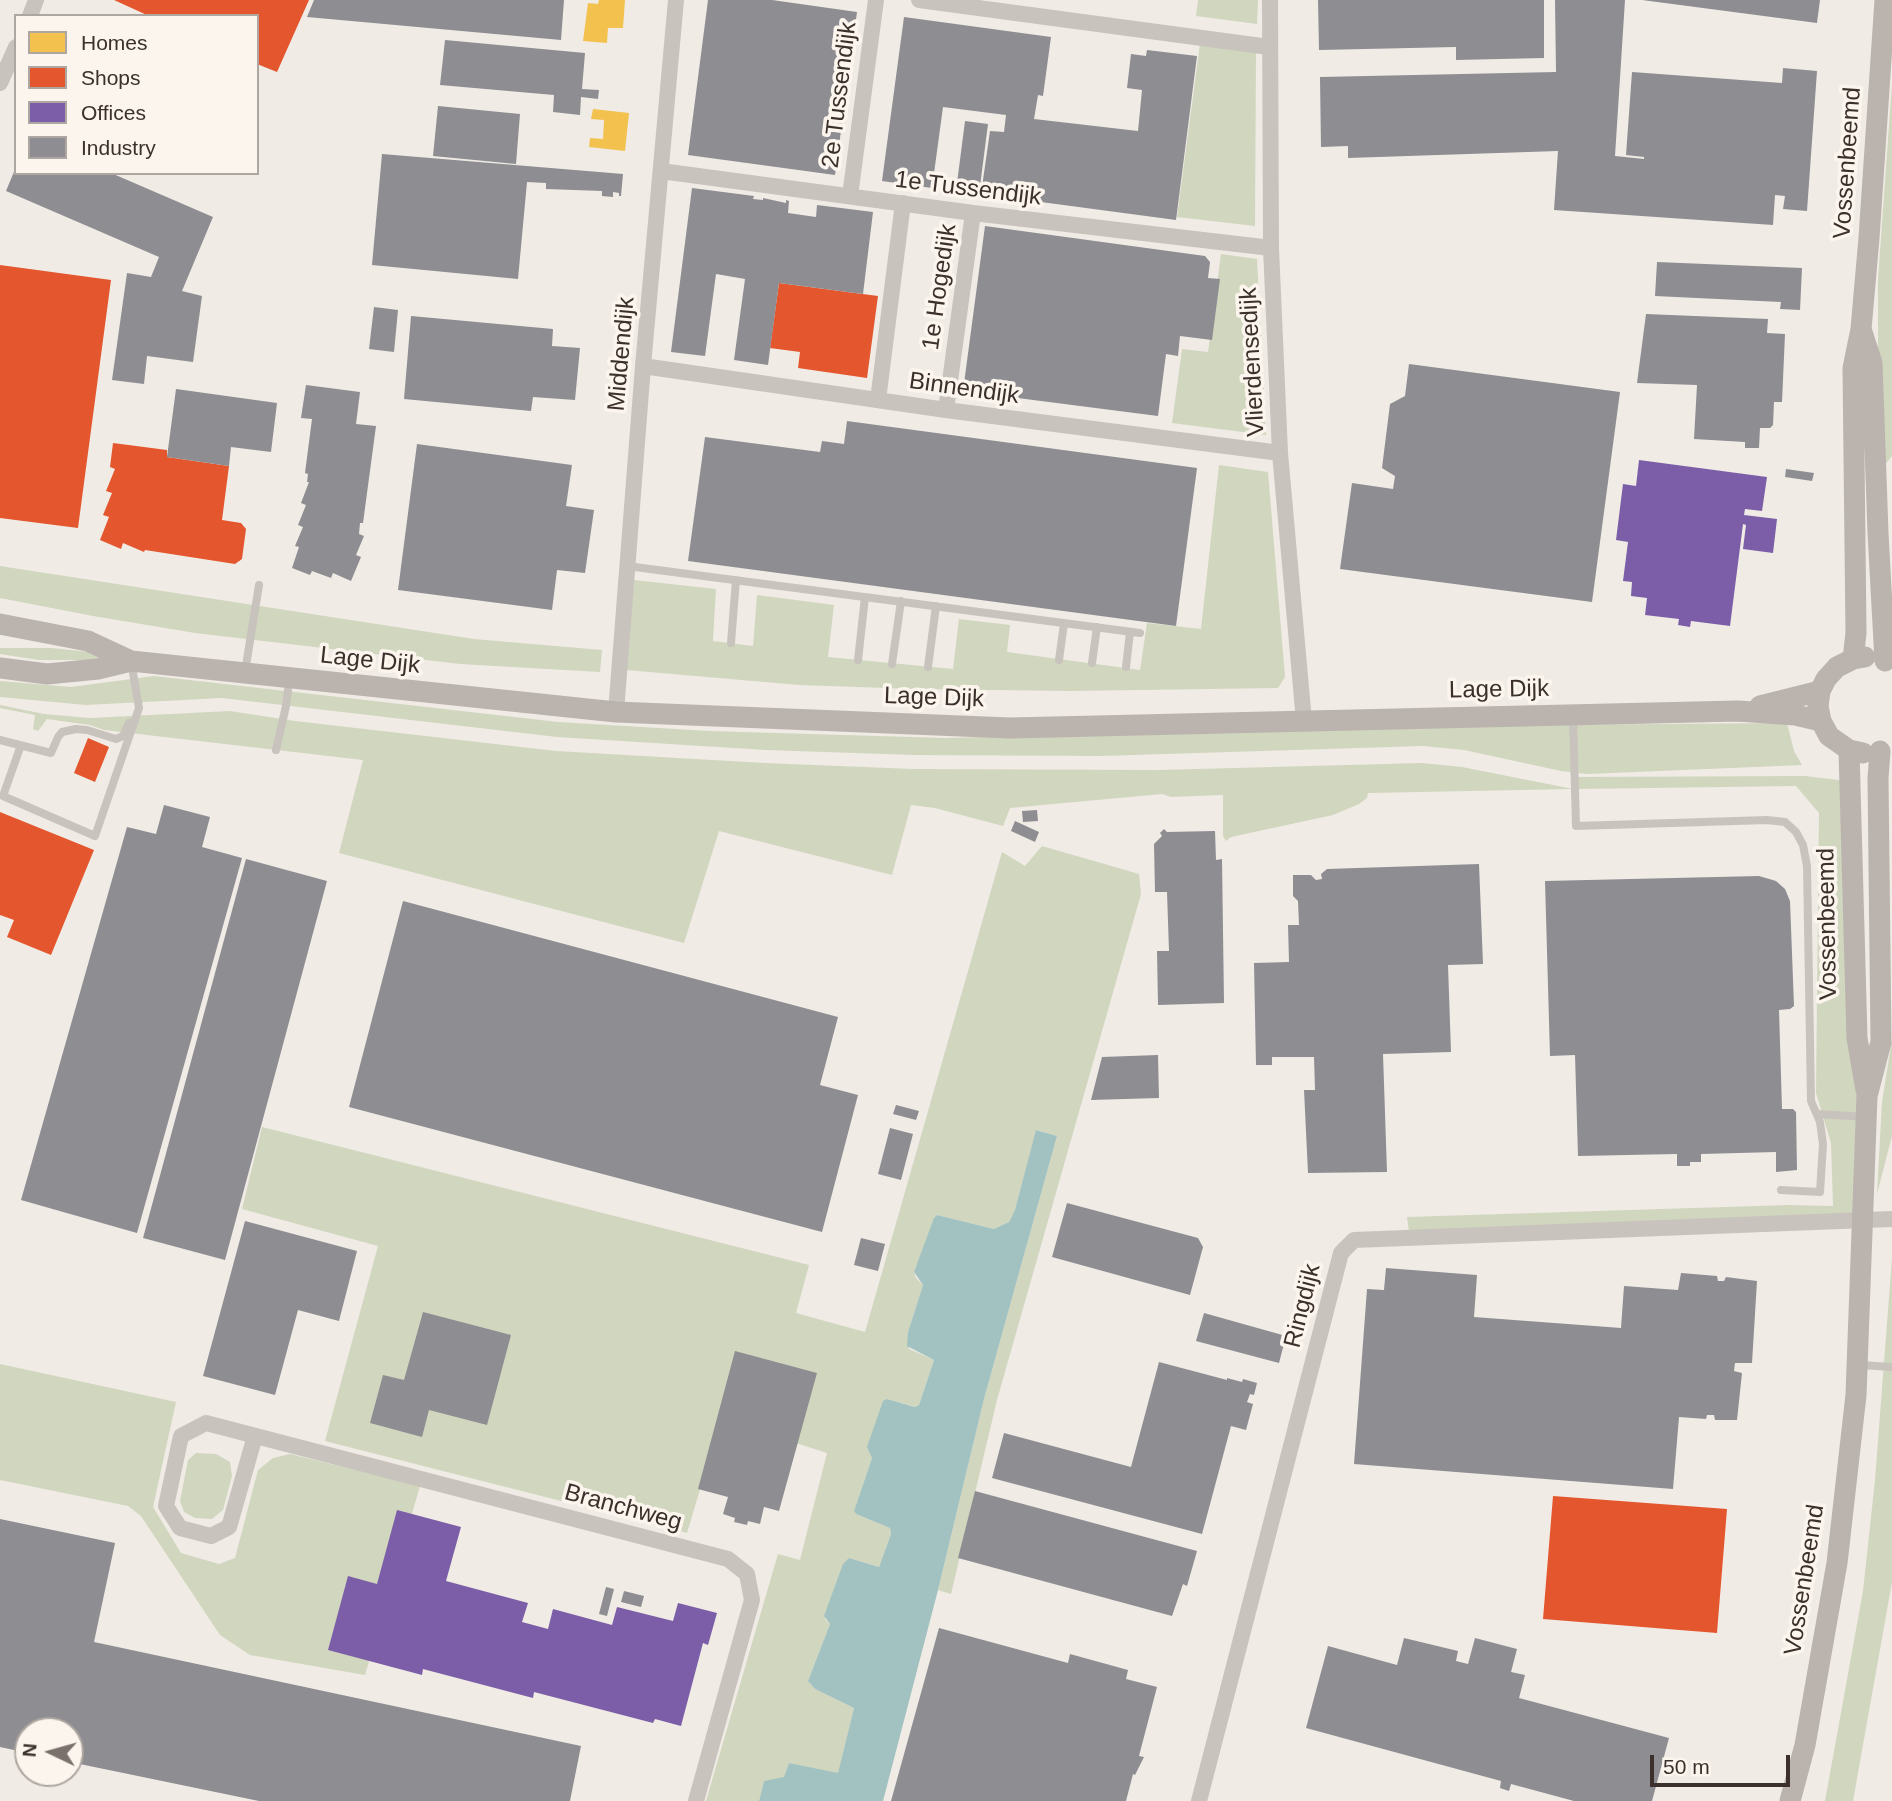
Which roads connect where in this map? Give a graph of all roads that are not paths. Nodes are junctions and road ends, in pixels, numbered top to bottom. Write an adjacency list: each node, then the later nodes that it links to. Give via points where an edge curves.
1 (676, 0): 9 (street, Middendijk)
2 (876, 0): 10 (street, 2e Tussendijk)
3 (919, 0): 6 (street)
4 (1269, 0): 6 (street, Vlierdensedijk)
5 (1885, 0): 14 (main road, Vossenbeemd)
6 (1269, 47): 13 (street, Vlierdensedijk)
7 (14, 52): 8 (street)
8 (0, 83)
9 (661, 171): 10 (street, 1e Tussendijk); 15 (street, Middendijk)
10 (850, 197): 11 (street, 1e Tussendijk)
11 (903, 204): 12 (street, 1e Tussendijk); 16 (street, 1e Hogedijk)
12 (973, 213): 13 (street, 1e Tussendijk); 17 (street, 1e Hogedijk)
13 (1271, 248): 18 (street, Vlierdensedijk)
14 (1861, 329): 29 (main road, Vossenbeemd, via 1853,368); 34 (main road, Vossenbeemd, via 1872,363 1880,583)
15 (643, 366): 16 (street, Binnendijk); 19 (street, Middendijk)
16 (877, 400): 17 (street, Binnendijk)
17 (946, 410): 18 (street, Binnendijk)
18 (1280, 453): 45 (street, Vlierdensedijk)
19 (627, 566): 20 (lane); 43 (street, Middendijk)
20 (736, 580): 22 (lane); 28 (lane)
21 (258, 585): 39 (lane)
22 (865, 597): 23 (lane); 30 (lane)
23 (901, 601): 24 (lane); 35 (lane)
24 (936, 606): 25 (lane); 36 (lane)
25 (1064, 623): 27 (lane); 31 (lane)
26 (0, 624): 32 (main road, Lage Dijk, via 88,641)
27 (1097, 627): 33 (lane); 37 (lane, via 1135,632)
28 (731, 643)
29 (1853, 659): 34 (main road, via 1872,657); 41 (main road, via 1837,667)
30 (859, 660)
31 (1059, 660)
32 (131, 661): 38 (main road, Lage Dijk, via 47,674); 39 (main road, Lage Dijk); 48 (lane, via 134,709 123,736 116,739 69,730 58,737 51,753); 48 (lane, via 139,708 94,836 3,796)
33 (1092, 663)
34 (1889, 663)
35 (892, 664)
36 (928, 667)
37 (1126, 667)
38 (0, 668)
39 (245, 674): 40 (main road, Lage Dijk)
40 (289, 679): 43 (main road, Lage Dijk); 50 (lane)
41 (1820, 691): 42 (main road, Lage Dijk); 46 (main road)
42 (1738, 710): 44 (main road, Lage Dijk); 46 (main road, Lage Dijk)
43 (616, 712): 45 (main road, Lage Dijk, via 1010,728)
44 (1573, 714): 45 (main road, Lage Dijk); 53 (lane, via 1576,826 1767,820 1785,822 1796,832 1807,866 1811,1101)
45 (1304, 721)
46 (1821, 721): 51 (main road, via 1829,736)
47 (0, 740): 48 (lane)
48 (20, 745)
49 (1886, 748): 51 (main road, via 1860,753); 52 (main road, Vossenbeemd, via 1878,778 1881,1042)
50 (276, 750)
51 (1849, 750): 52 (main road, Vossenbeemd, via 1857,1038)
52 (1867, 1107): 53 (lane); 56 (main road, Vossenbeemd)
53 (1816, 1114): 54 (lane, via 1823,1144 1820,1192)
54 (1781, 1190)
55 (1892, 1219): 56 (street)
56 (1863, 1222): 57 (main road, Vossenbeemd); 61 (street, Ringdijk, via 1354,1240 1341,1252)
57 (1857, 1365): 58 (lane); 62 (main road, Vossenbeemd, via 1837,1563 1805,1745)
58 (1892, 1367)
59 (255, 1436): 59 (street, Branchweg, via 229,1527 211,1536 180,1528 166,1506 181,1436 206,1423); 60 (street, Branchweg, via 728,1559 747,1574 752,1600)
60 (696, 1801)
61 (1199, 1801)
62 (1790, 1801)

